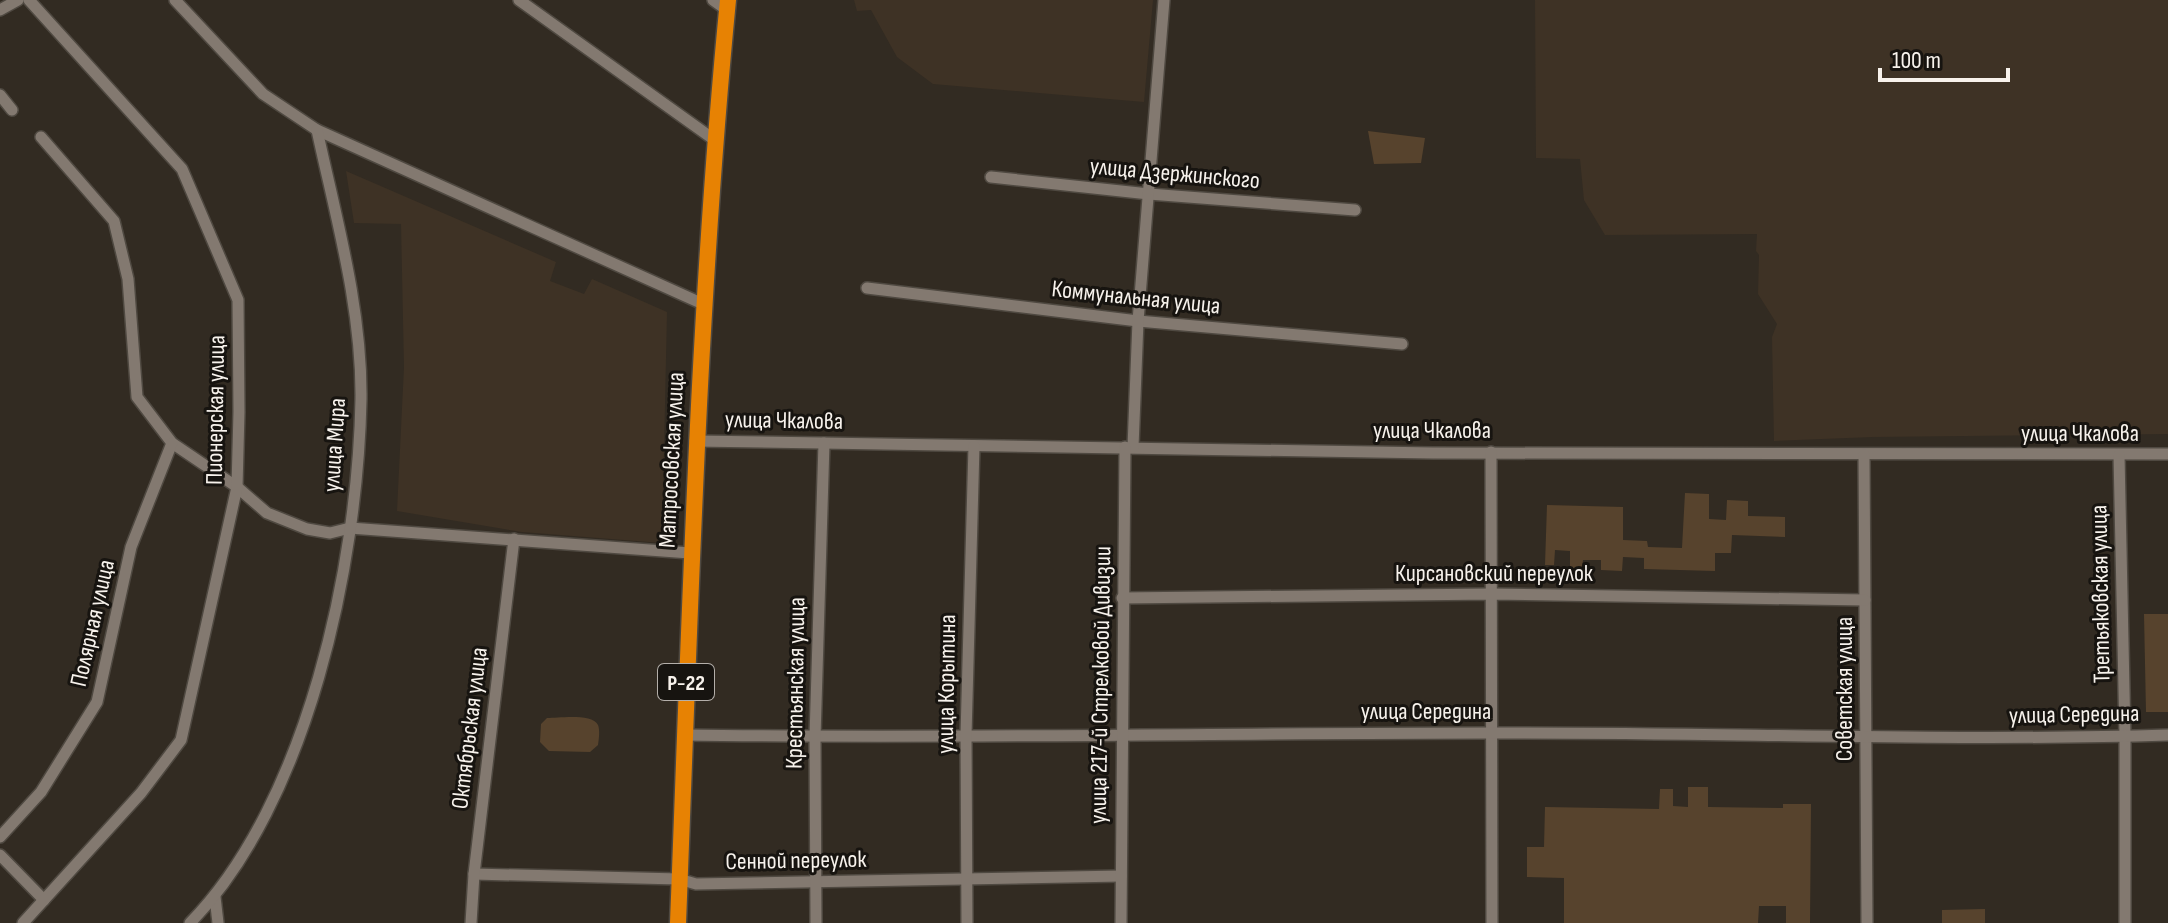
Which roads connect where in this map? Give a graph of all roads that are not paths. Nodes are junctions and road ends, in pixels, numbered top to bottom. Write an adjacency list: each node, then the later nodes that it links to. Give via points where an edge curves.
1 (18, 0): 7 (street)
2 (29, 0): 29 (street, Пионерская улица, via 182,169 238,300)
3 (175, 0): 10 (street, via 263,94)
4 (519, 0): 12 (street)
5 (1164, 0): 14 (street, улица 217-й Стрелковой Дивизии)
6 (723, 3): 12 (highway, Матросовская улица / Р-22)
7 (0, 10)
8 (0, 95): 9 (street)
9 (12, 110)
10 (317, 130): 17 (street); 30 (street, улица Мира, via 354,305 361,398)
11 (41, 137): 21 (street, via 114,221 128,279 137,397)
12 (716, 141): 17 (highway, Матросовская улица / Р-22)
13 (991, 177): 14 (street, улица Дзержинского)
14 (1149, 194): 15 (street, улица Дзержинского); 18 (street, улица 217-й Стрелковой Дивизии)
15 (1355, 210)
16 (867, 288): 18 (street, Коммунальная улица)
17 (703, 304): 20 (highway, Матросовская улица / Р-22)
18 (1138, 321): 19 (street, Коммунальная улица); 24 (street, улица 217-й Стрелковой Дивизии)
19 (1402, 344)
20 (695, 441): 22 (street, улица Чкалова); 32 (highway, Матросовская улица / Р-22)
21 (172, 443): 29 (street); 44 (street, Полярная улица, via 131,547 97,702 41,792)
22 (824, 443): 23 (street, улица Чкалова); 42 (street, Крестьянская улица)
23 (974, 446): 24 (street, улица Чкалова); 38 (street, улица Корытина)
24 (1129, 447): 25 (street, улица Чкалова); 34 (street, улица 217-й Стрелковой Дивизии)
25 (1491, 452): 27 (street, улица Чкалова); 33 (street)
26 (2168, 454): 28 (street, улица Чкалова)
27 (1864, 455): 28 (street, улица Чкалова); 35 (street, Советская улица)
28 (2119, 455): 41 (street, Третьяковская улица)
29 (237, 487): 30 (street, via 267,513 307,529 330,533); 52 (street, Пионерская улица, via 181,740 141,793)
30 (350, 528): 31 (street); 51 (street, улица Мира, via 310,711 263,819)
31 (514, 539): 32 (street); 46 (street, Октябрьская улица)
32 (690, 553): 37 (highway, Матросовская улица / Р-22)
33 (1491, 594): 34 (street, Кирсановский переулок); 35 (street, Кирсановский переулок); 36 (street)
34 (1122, 598): 40 (street, улица 217-й Стрелковой Дивизии)
35 (1865, 600): 43 (street, Советская улица)
36 (1493, 733): 40 (street, улица Середина); 43 (street, улица Середина); 61 (street)
37 (684, 735): 42 (street, улица Середина); 48 (highway, Матросовская улица / Р-22)
38 (966, 735): 40 (street, улица Середина); 42 (street, улица Середина); 49 (street, улица Корытина)
39 (2168, 735): 41 (street, улица Середина)
40 (1120, 736): 47 (street, улица 217-й Стрелковой Дивизии)
41 (2125, 736): 43 (street, улица Середина); 63 (street, Третьяковская улица)
42 (815, 737): 50 (street, Крестьянская улица)
43 (1866, 738): 62 (street, Советская улица)
44 (0, 837)
45 (0, 855): 52 (street)
46 (474, 874): 48 (street, Сенной переулок); 56 (street, Октябрьская улица)
47 (1121, 876): 49 (street, Сенной переулок); 60 (street, улица 217-й Стрелковой Дивизии)
48 (679, 879): 50 (street, Сенной переулок, via 696,884); 57 (highway, Матросовская улица / Р-22)
49 (967, 879): 50 (street, Сенной переулок); 59 (street, улица Корытина)
50 (815, 880): 58 (street, Крестьянская улица)
51 (215, 897): 54 (street, улица Мира); 55 (street)
52 (44, 900): 53 (street, Пионерская улица)
53 (23, 923)
54 (190, 923)
55 (218, 923)
56 (471, 923)
57 (678, 923)
58 (816, 923)
59 (967, 923)
60 (1121, 923)
61 (1492, 923)
62 (1867, 923)
63 (2125, 923)

